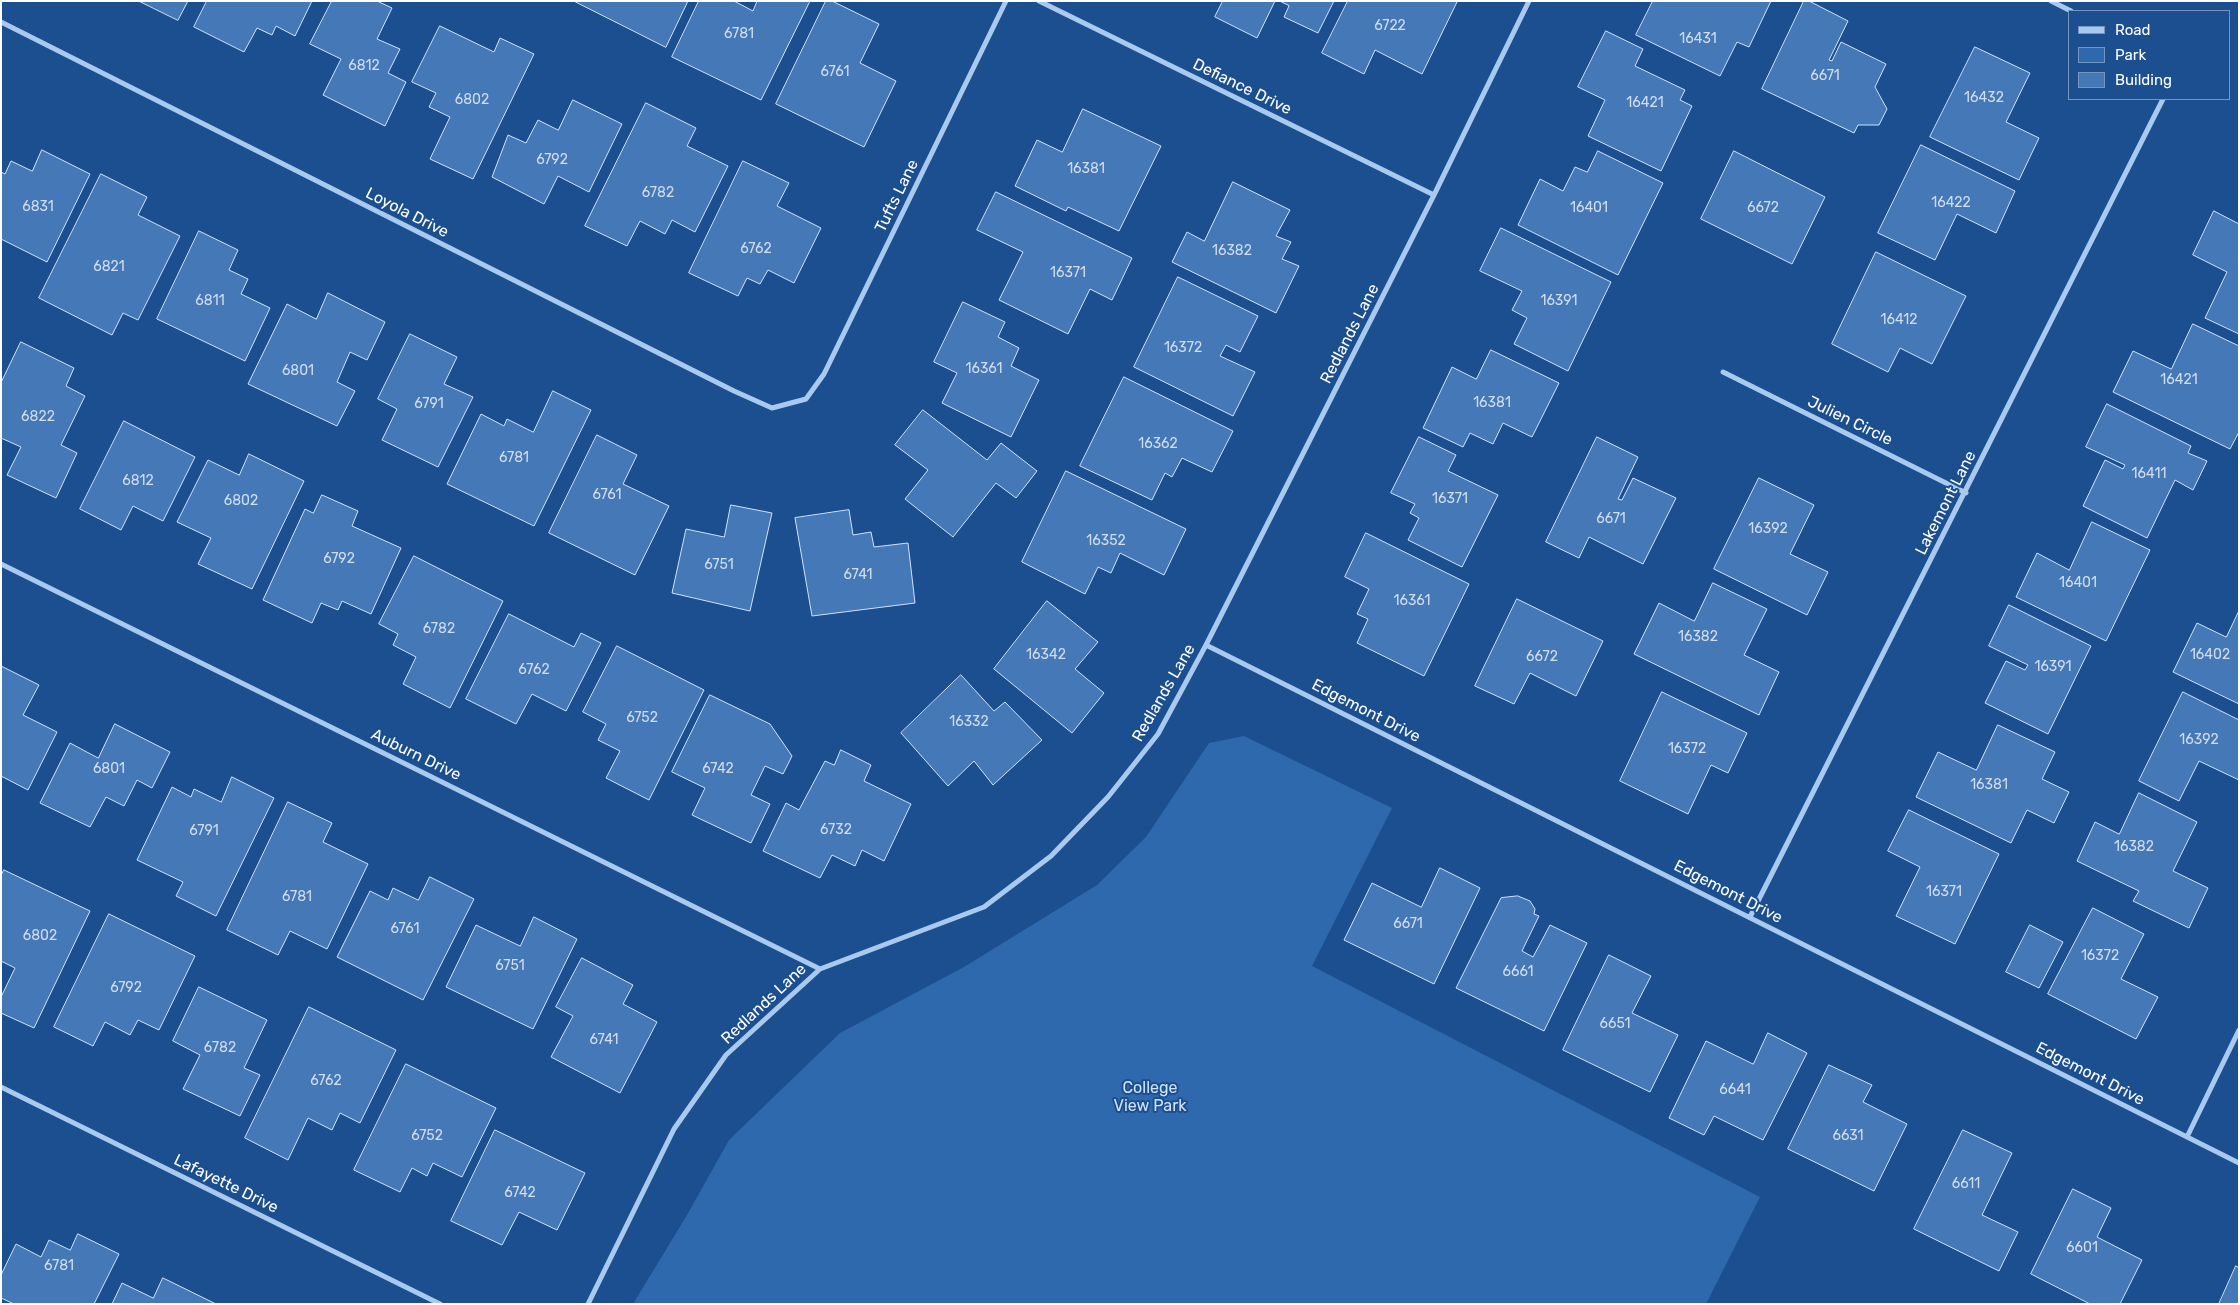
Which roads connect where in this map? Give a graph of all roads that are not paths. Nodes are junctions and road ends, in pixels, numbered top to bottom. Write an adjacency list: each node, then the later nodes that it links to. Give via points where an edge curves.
1 (1006, 1): 10 (street, Tufts Lane, via 824,374)
2 (1039, 1): 8 (street, Defiance Drive)
3 (1530, 1): 8 (street, Redlands Lane)
4 (2051, 1): 5 (street)
5 (2069, 10)
6 (1, 22): 10 (street, Loyola Drive, via 734,391 772,408)
7 (2162, 100): 11 (street, Lakemont Lane)
8 (1434, 195): 13 (street, Redlands Lane)
9 (1723, 372): 11 (street, Julien Circle)
10 (806, 399)
11 (1966, 493): 14 (street, Lakemont Lane)
12 (1, 564): 15 (street, Auburn Drive)
13 (1206, 645): 14 (street, Edgemont Drive); 15 (street, Redlands Lane, via 1158,734 1108,797 1050,856 984,907)
14 (1750, 917): 18 (street, Edgemont Drive)
15 (820, 969): 21 (street, Redlands Lane, via 726,1055 674,1129)
16 (2239, 1030): 18 (street)
17 (1, 1087): 20 (street, Lafayette Drive)
18 (2187, 1137): 19 (street, Edgemont Drive)
19 (2239, 1163)
20 (440, 1304)
21 (588, 1304)

